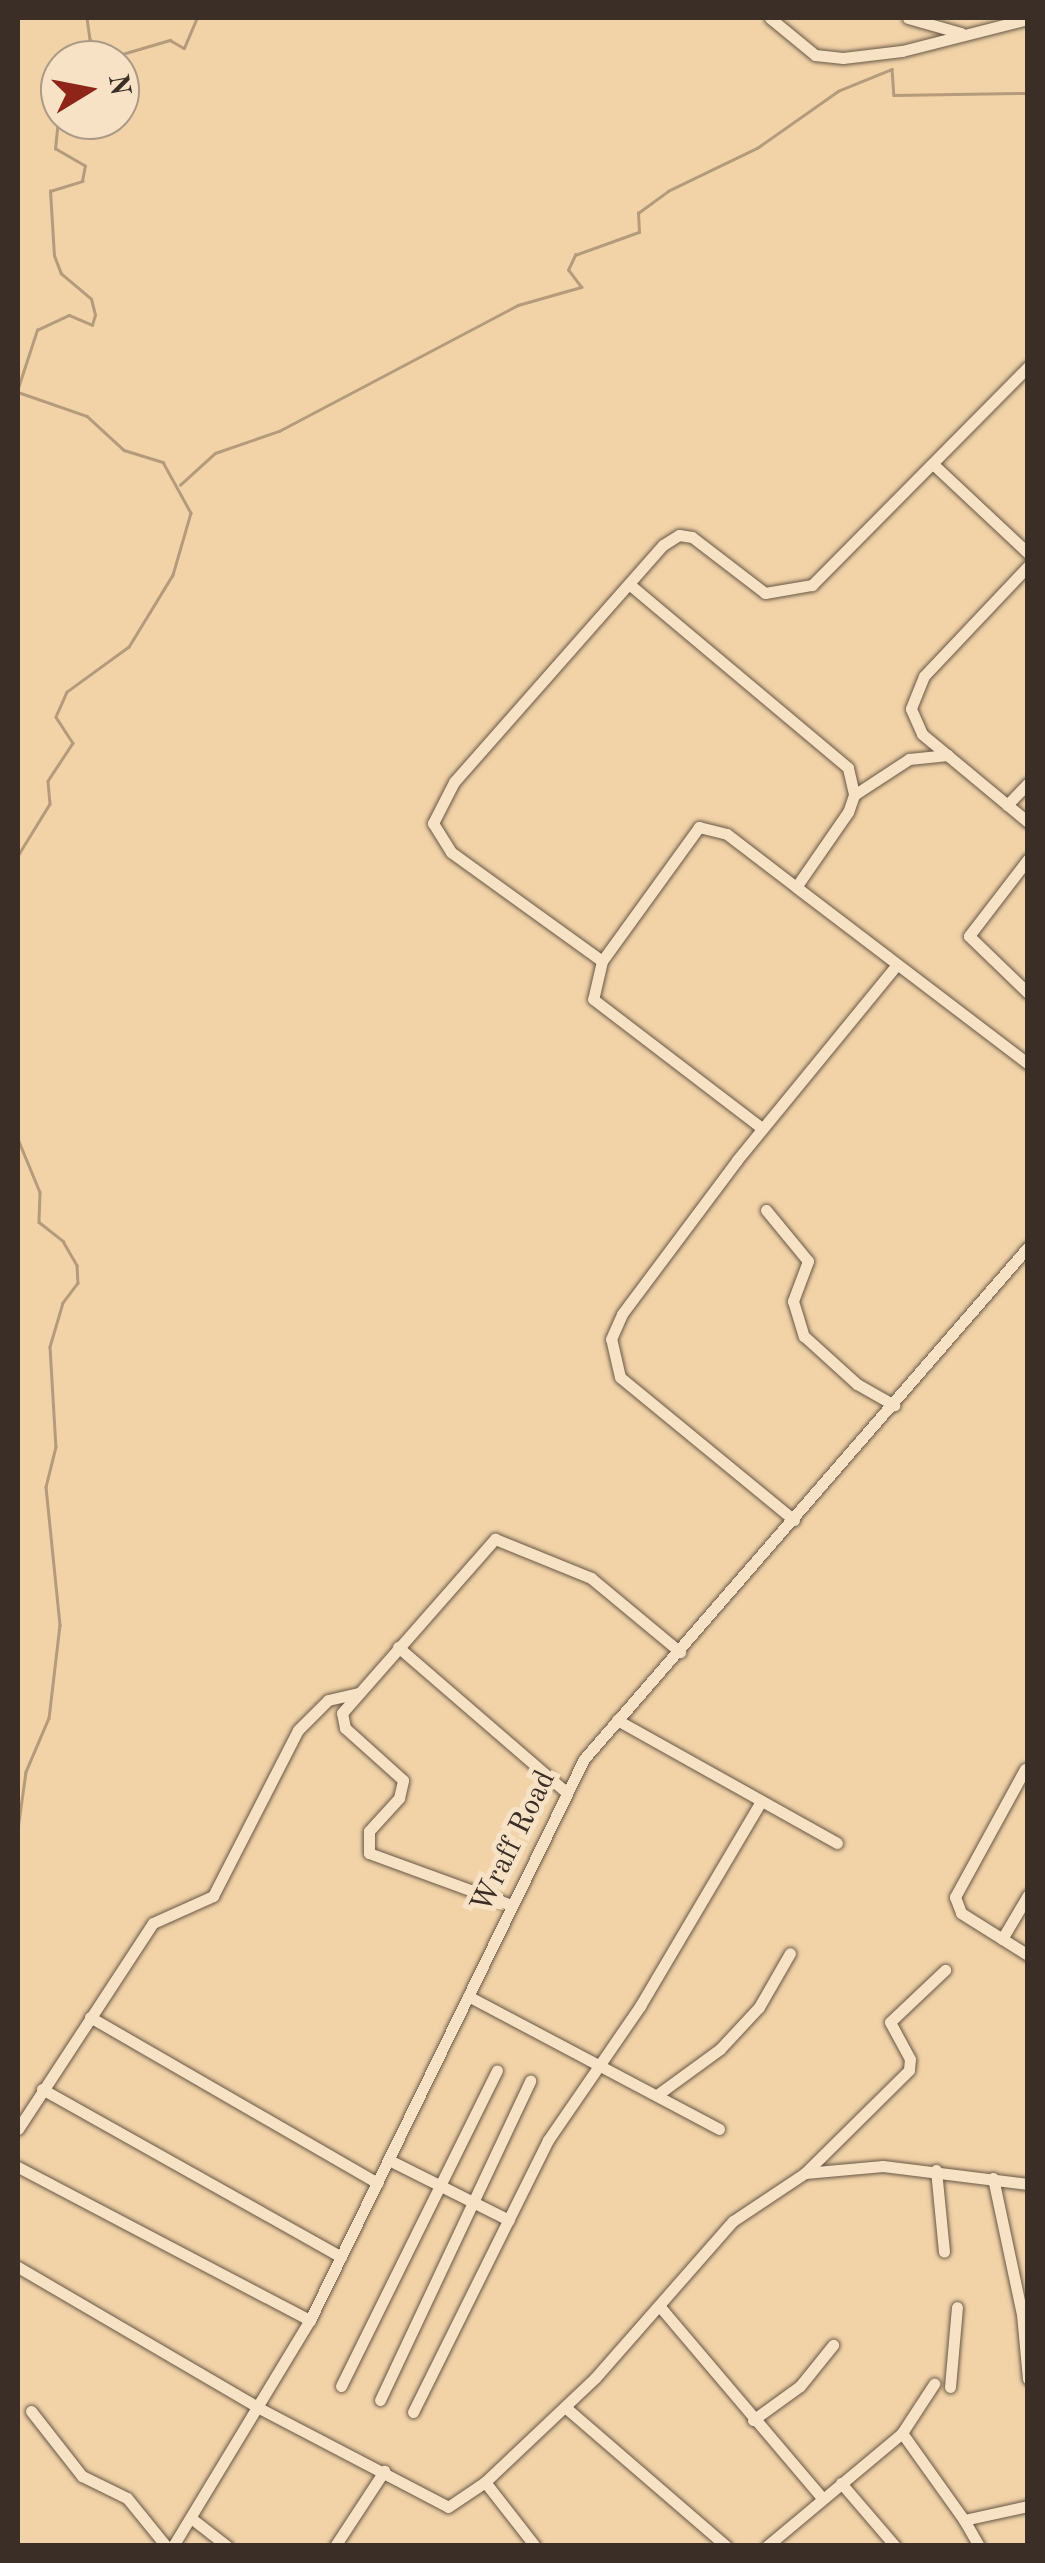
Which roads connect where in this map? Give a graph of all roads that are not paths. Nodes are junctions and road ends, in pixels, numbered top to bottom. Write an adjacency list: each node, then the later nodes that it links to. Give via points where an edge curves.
1 (770, 18): 4 (street, via 815,55 830,58)
2 (908, 18): 4 (street)
3 (1028, 18): 4 (street)
4 (969, 35)
5 (1028, 367): 6 (street)
6 (934, 466): 7 (street); 9 (street, via 812,585 766,592 686,535 662,545)
7 (1028, 553)
8 (1028, 566): 10 (street, via 912,697 913,720)
9 (629, 584): 11 (street); 19 (street, via 454,782 433,823 451,852)
10 (948, 755): 12 (street, via 909,759); 15 (street)
11 (851, 776): 12 (street); 14 (street)
12 (871, 783): 14 (street)
13 (1028, 783): 15 (street)
14 (854, 795): 18 (street)
15 (1008, 805): 16 (street)
16 (1028, 822)
17 (1028, 858): 21 (street, via 969,936)
18 (796, 886): 19 (street, via 727,834 699,828); 20 (street)
19 (602, 960): 23 (street, via 593,999)
20 (896, 966): 22 (street); 23 (street)
21 (1028, 993)
22 (1028, 1064)
23 (762, 1128): 27 (street, via 622,1314 610,1351 620,1376)
24 (766, 1210): 26 (street, via 808,1261 793,1301 804,1336 857,1384)
25 (1028, 1248): 26 (street, Wraff Road)
26 (894, 1404): 27 (street, Wraff Road)
27 (794, 1520): 29 (street, Wraff Road)
28 (398, 1647): 29 (street, via 494,1539 591,1578); 30 (street); 33 (street)
29 (680, 1652): 31 (street, Wraff Road)
30 (358, 1693): 37 (street, via 342,1721 403,1780 399,1798 369,1831 369,1853); 43 (street, via 328,1700 304,1723 213,1896 153,1923)
31 (617, 1720): 33 (street, Wraff Road); 34 (street)
32 (1025, 1769): 38 (street, via 955,1898 961,1913)
33 (566, 1792): 37 (street, Wraff Road)
34 (761, 1801): 35 (street); 44 (street)
35 (838, 1843)
36 (1028, 1896): 38 (street)
37 (511, 1904): 42 (street, Wraff Road)
38 (1002, 1938): 40 (street)
39 (790, 1953): 48 (street, via 759,2006 720,2049)
40 (1028, 1956)
41 (944, 1970): 54 (street, via 890,2022 910,2060 908,2070)
42 (468, 1996): 44 (street); 51 (street, Wraff Road)
43 (90, 2017): 47 (street); 56 (street)
44 (598, 2065): 48 (street); 60 (street, via 555,2127)
45 (498, 2070): 57 (street)
46 (530, 2081): 59 (street)
47 (42, 2089): 49 (street); 62 (street)
48 (657, 2095): 50 (street)
49 (18, 2129)
50 (719, 2129)
51 (388, 2160): 56 (street, Wraff Road); 57 (street)
52 (18, 2167): 66 (street)
53 (936, 2170): 54 (street, via 882,2166); 55 (street); 61 (street)
54 (805, 2173): 64 (street, via 734,2221)
55 (993, 2178): 58 (street); 68 (street, via 1022,2314)
56 (378, 2183): 62 (street, Wraff Road)
57 (438, 2184): 59 (street); 70 (street)
58 (1028, 2184)
59 (471, 2201): 60 (street); 72 (street)
60 (508, 2220): 76 (street)
61 (944, 2252)
62 (341, 2257): 66 (street, Wraff Road)
63 (18, 2267): 74 (street)
64 (661, 2308): 73 (street); 77 (street)
65 (958, 2308): 71 (street)
66 (310, 2320): 74 (street, Wraff Road)
67 (833, 2344): 77 (street, via 800,2386)
68 (1028, 2379)
69 (934, 2384): 78 (street)
70 (340, 2386)
71 (950, 2387)
72 (380, 2400)
73 (564, 2407): 80 (street); 90 (street)
74 (259, 2408): 79 (street); 84 (street, Wraff Road)
75 (30, 2411): 86 (street, via 82,2476 127,2498)
76 (414, 2412)
77 (753, 2420): 82 (street)
78 (902, 2434): 81 (street); 85 (street)
79 (384, 2471): 80 (street, via 448,2507); 88 (street)
80 (485, 2482): 89 (street)
81 (840, 2483): 82 (street); 92 (street)
82 (823, 2499): 91 (street)
83 (1028, 2506): 85 (street)
84 (191, 2518): 86 (street, Wraff Road); 87 (street)
85 (964, 2520): 93 (street)
86 (169, 2546)
87 (227, 2546)
88 (336, 2546)
89 (534, 2546)
90 (726, 2546)
91 (767, 2546)
92 (896, 2546)
93 (979, 2546)

